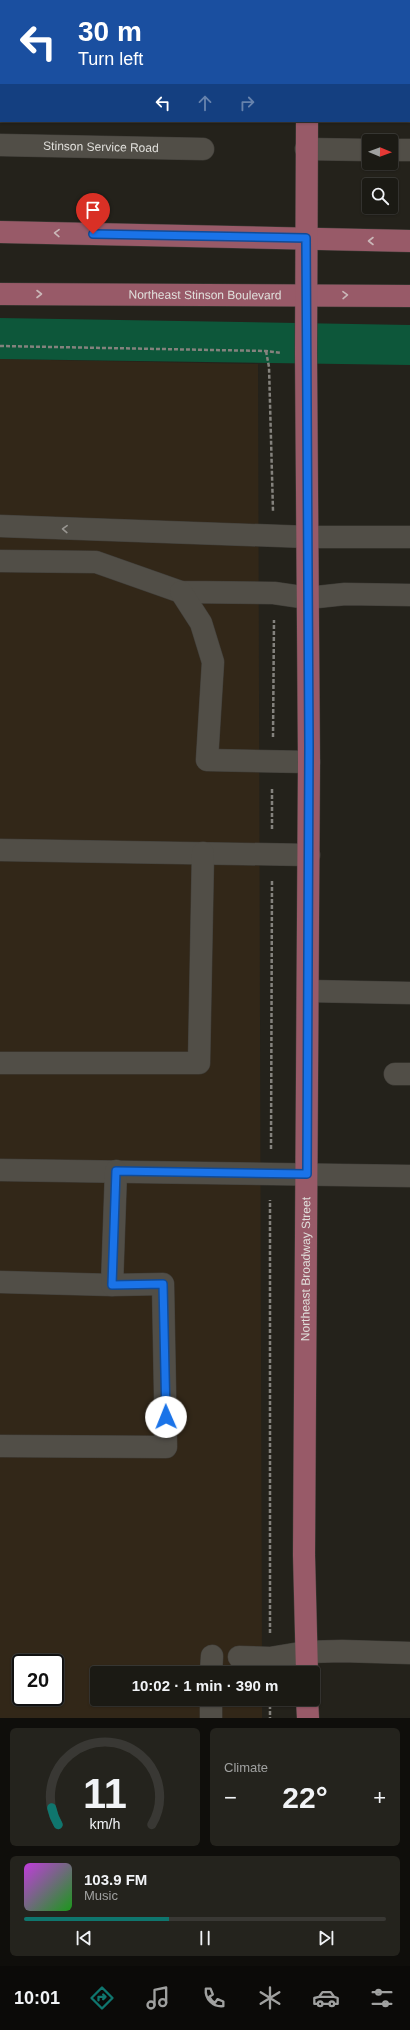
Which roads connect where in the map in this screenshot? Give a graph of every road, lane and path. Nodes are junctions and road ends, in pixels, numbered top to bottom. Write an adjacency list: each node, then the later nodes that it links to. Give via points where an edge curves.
1 (307, 122): 4 (main road, Northeast Broadway Street)
2 (0, 145): 3 (street, Stinson Service Road)
3 (203, 149)
4 (306, 149): 5 (street); 9 (main road, Northeast Broadway Street)
5 (362, 150)
6 (398, 150): 7 (street)
7 (410, 150)
8 (0, 232): 9 (main road, one-way to 8)
9 (306, 238): 10 (main road, one-way to 9); 12 (main road, Northeast Broadway Street)
10 (410, 241)
11 (0, 294): 12 (main road, Northeast Stinson Boulevard, one-way to 12)
12 (306, 295): 13 (main road, Northeast Stinson Boulevard, one-way to 13); 17 (main road, Northeast Broadway Street)
13 (410, 296)
14 (0, 346): 15 (path)
15 (275, 353)
16 (0, 526): 17 (street, one-way to 16)
17 (308, 537): 18 (street); 22 (main road, Northeast Broadway Street)
18 (410, 537)
19 (0, 561): 20 (street, via 96,562)
20 (181, 592): 22 (street, via 274,594); 23 (street, via 201,623 212,662 207,760)
21 (410, 595): 22 (street, via 345,594)
22 (308, 598): 23 (main road, Northeast Broadway Street)
23 (309, 762): 26 (main road, Northeast Broadway Street)
24 (0, 850): 25 (street)
25 (203, 853): 26 (street); 29 (street, via 199,1062)
26 (309, 855): 27 (main road, Northeast Broadway Street)
27 (308, 991): 28 (street); 32 (main road, Northeast Broadway Street)
28 (410, 993)
29 (0, 1063)
30 (0, 1170): 31 (street)
31 (116, 1171): 32 (street); 36 (street)
32 (307, 1174): 33 (street); 41 (main road, Northeast Broadway Street, via 304,1548)
33 (410, 1176)
34 (270, 1204): 40 (path)
35 (0, 1282): 36 (street)
36 (112, 1285): 37 (street, via 163,1284 166,1447)
37 (0, 1446)
38 (410, 1653): 41 (street)
39 (239, 1657): 40 (street)
40 (270, 1658): 41 (street)
41 (306, 1663)
42 (211, 1706): 45 (street)
43 (270, 1706): 46 (path)
44 (307, 1706): 47 (main road)
45 (211, 1718)
46 (270, 1718)
47 (308, 1718)

